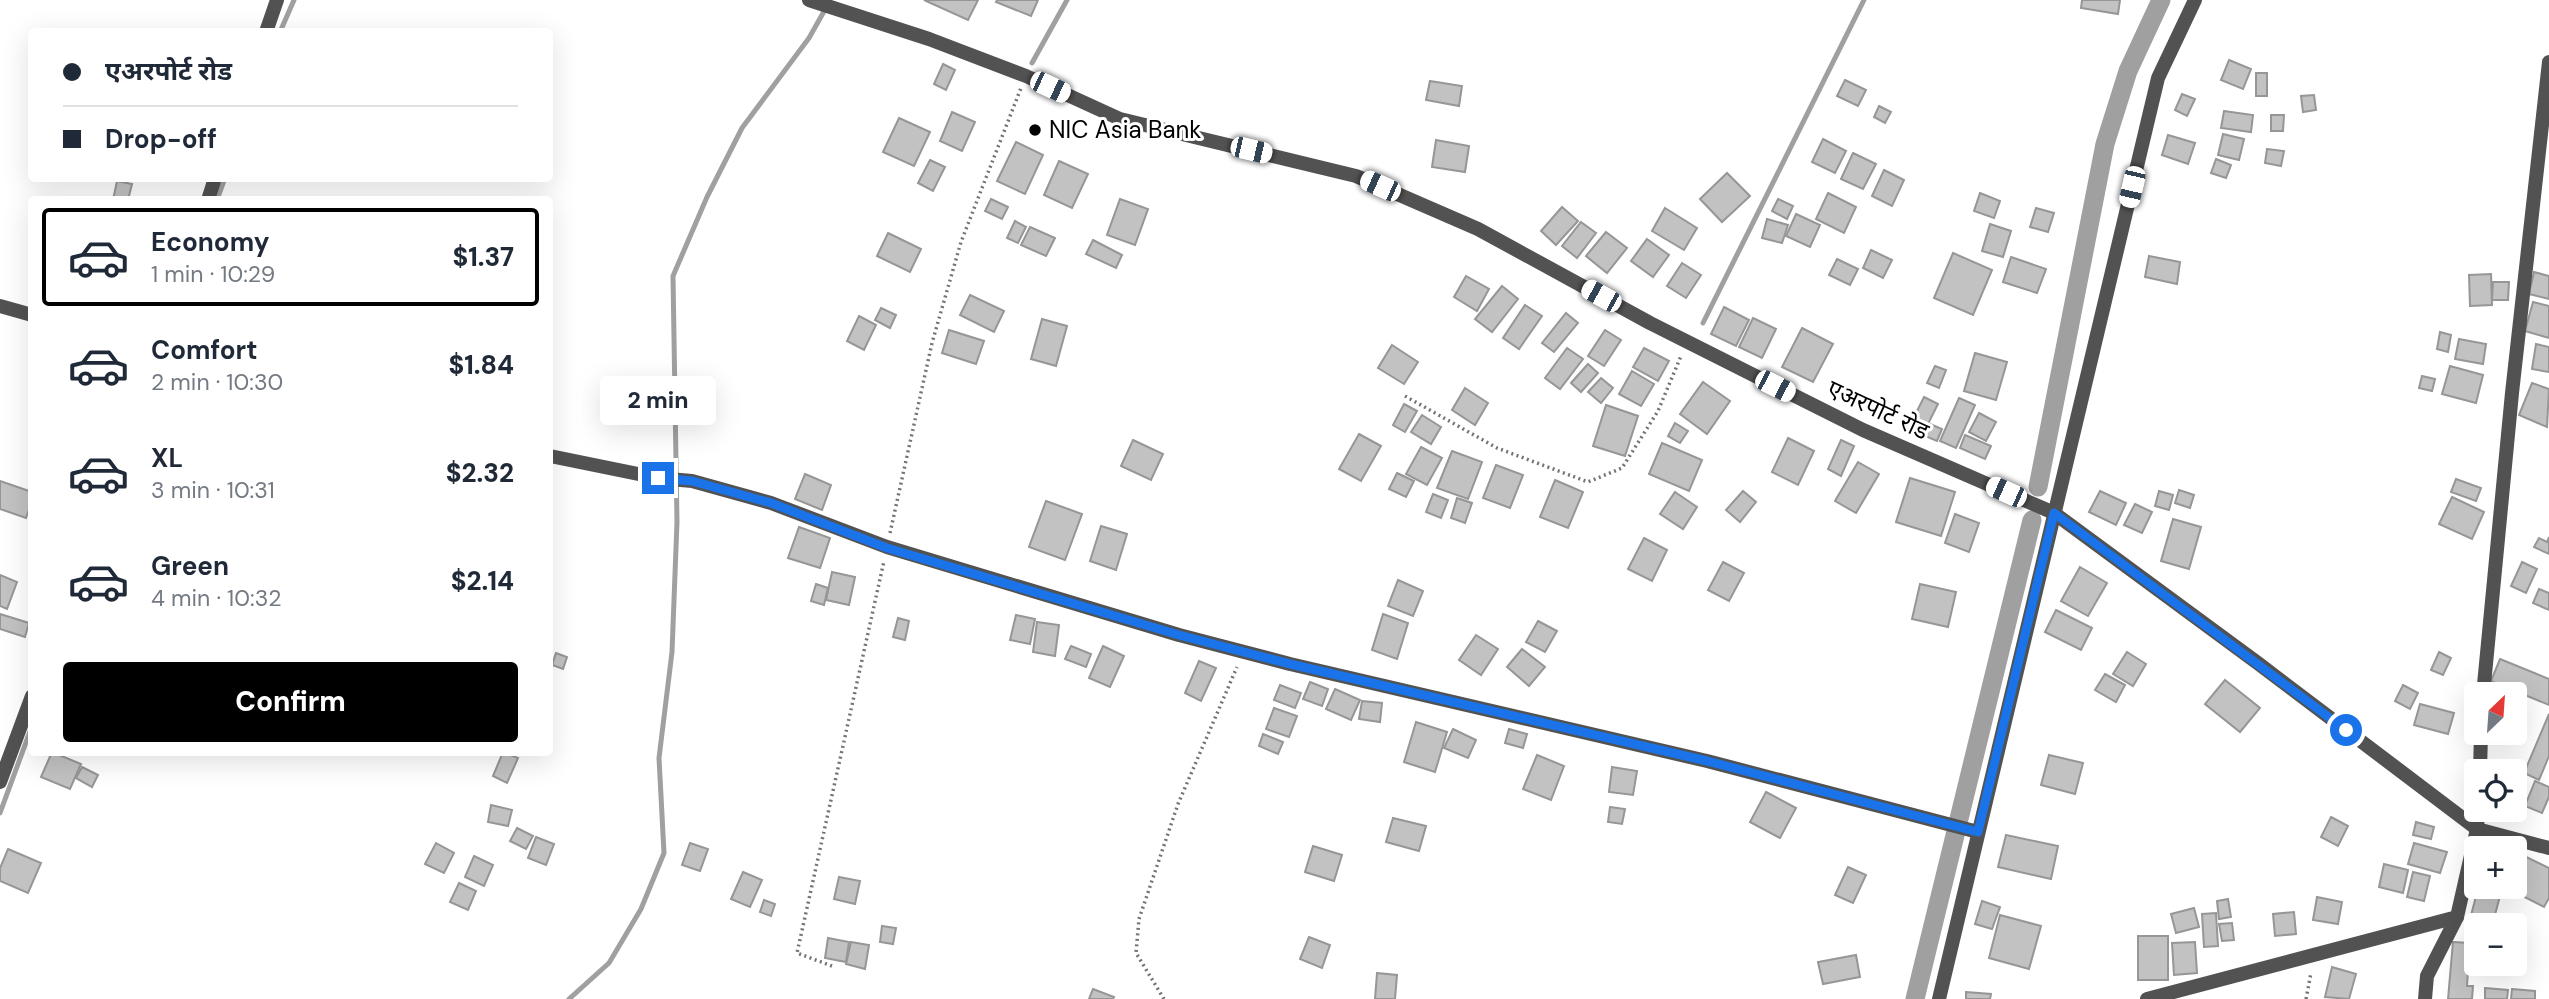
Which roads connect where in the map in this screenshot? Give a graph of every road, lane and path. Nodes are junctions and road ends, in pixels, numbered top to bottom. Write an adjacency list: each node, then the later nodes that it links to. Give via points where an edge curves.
1 (277, 0): 4 (street)
2 (809, 0): 6 (street, एअरपोर्ट रोड)
3 (2195, 0): 12 (street, via 2158,78)
4 (267, 28)
5 (2549, 62): 15 (street)
6 (1026, 76): 9 (street, एअरपोर्ट रोड, via 1120,119 1356,176 1478,229); 13 (path, via 961,242 932,343)
7 (0, 306): 8 (street)
8 (28, 314)
9 (1687, 341): 10 (path, via 1658,411 1622,468 1588,482 1497,448); 12 (street, एअरपोर्ट रोड, via 1863,430)
10 (1405, 396)
11 (553, 457): 13 (street, via 692,481 771,503)
12 (2054, 513): 19 (street, एअरपोर्ट रोड); 20 (street)
13 (887, 548): 14 (street); 24 (path, via 797,953)
14 (1244, 652): 20 (street, via 1707,761); 25 (path, via 1178,804 1139,919 1136,953)
15 (2484, 682)
16 (28, 707): 17 (street)
17 (0, 782)
18 (2477, 822): 19 (street)
19 (2477, 829): 21 (street, एअरपोर्ट रोड); 22 (street)
20 (1974, 830): 26 (street)
21 (2549, 848)
22 (2457, 917): 23 (street); 29 (street, via 2427,976)
23 (2315, 953): 27 (street); 28 (path)
24 (832, 965)
25 (1164, 999)
26 (1939, 999)
27 (2147, 999)
28 (2306, 999)
29 (2425, 999)

